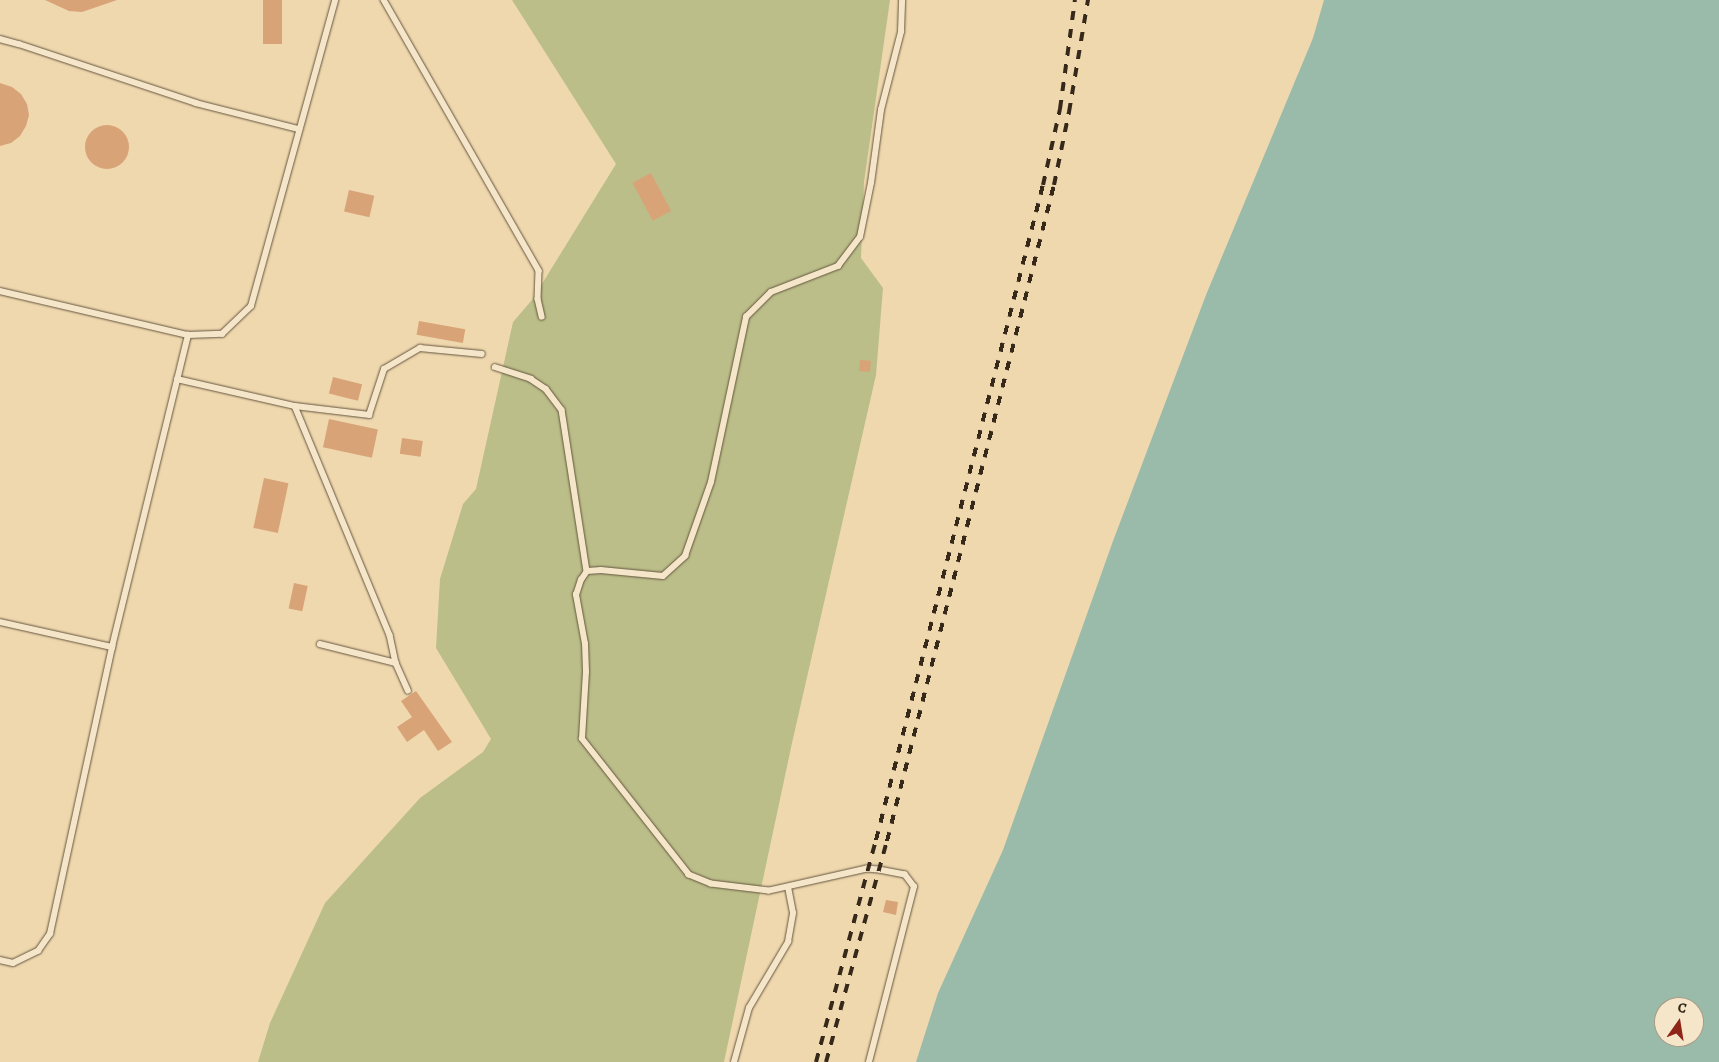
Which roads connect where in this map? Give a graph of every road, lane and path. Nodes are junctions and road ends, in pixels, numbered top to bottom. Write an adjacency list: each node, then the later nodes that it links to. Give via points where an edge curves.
1 (335, 0): 5 (lane)
2 (384, 0): 7 (lane, via 538,271)
3 (902, 0): 13 (lane, via 901,32 881,110 860,237 838,266 771,292 746,317 712,482 685,556 663,576)
4 (0, 39): 5 (lane, via 196,103)
5 (299, 129): 8 (lane, via 251,306 222,334)
6 (0, 292): 8 (lane)
7 (542, 318)
8 (188, 335): 11 (lane)
9 (482, 354): 12 (lane, via 420,348 384,369 369,415)
10 (495, 366): 13 (lane, via 531,379 546,389 562,410)
11 (177, 379): 12 (lane); 16 (lane)
12 (295, 406): 17 (lane, via 390,635)
13 (587, 571): 19 (lane, via 576,595 586,654 582,739 689,874 711,884 768,891)
14 (0, 622): 16 (lane)
15 (320, 644): 17 (lane)
16 (112, 647): 20 (lane, via 50,934 38,951 13,962)
17 (396, 663): 18 (lane)
18 (408, 690)
19 (788, 887): 21 (lane, via 794,913 788,942 749,1008); 22 (lane, via 867,869 905,875 914,887)
20 (0, 960)
21 (734, 1062)
22 (869, 1062)

